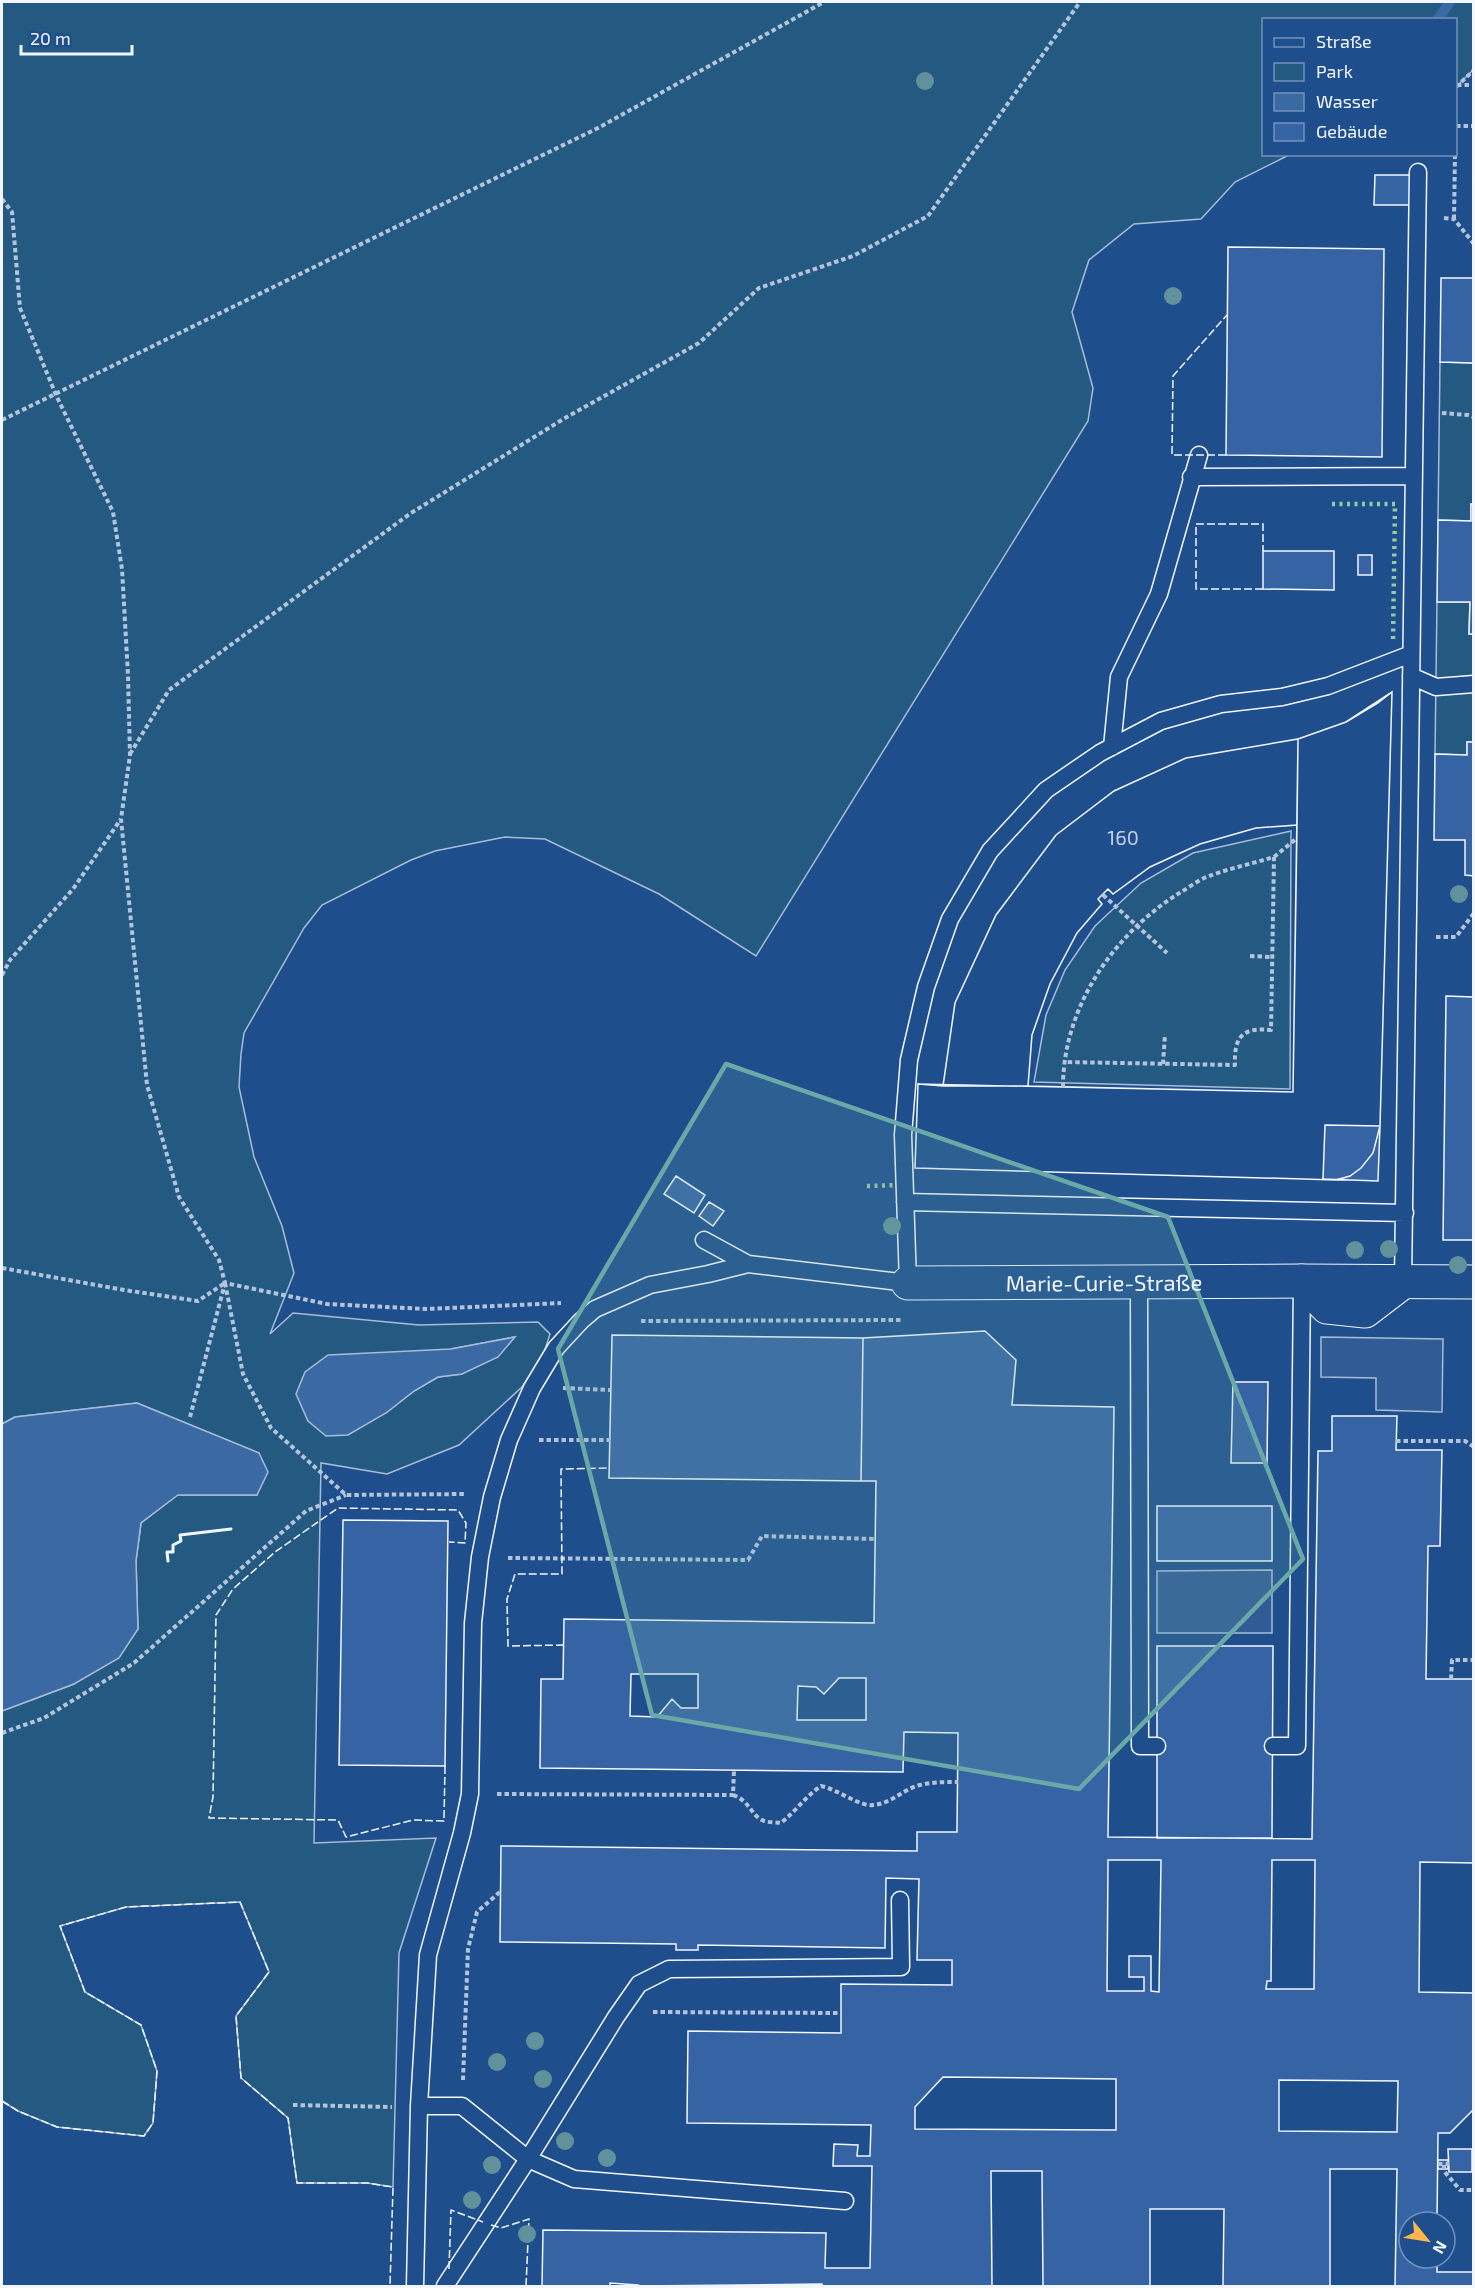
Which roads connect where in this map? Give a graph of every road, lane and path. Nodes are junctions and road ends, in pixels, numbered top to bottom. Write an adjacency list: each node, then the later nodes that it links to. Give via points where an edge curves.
1 (824, 2): 15 (path, via 598,128)
2 (1080, 2): 24 (path, via 928,216 853,256 759,288 699,343 565,418 411,513 169,690)
3 (1473, 70): 4 (path)
4 (1457, 85)
5 (1457, 86): 6 (path)
6 (1473, 86)
7 (1457, 126): 8 (path)
8 (1473, 126)
9 (1455, 156): 13 (path)
10 (1418, 172): 12 (lane)
11 (2, 199): 15 (path, via 12,212 20,308)
12 (1417, 218): 13 (path); 18 (lane)
13 (1454, 219): 14 (path)
14 (1473, 244)
15 (56, 395): 16 (path); 24 (path, via 112,512 122,569)
16 (2, 420)
17 (1199, 455): 19 (lane)
18 (1414, 476): 19 (lane); 20 (lane)
19 (1191, 477): 23 (lane, via 1159,594 1119,677)
20 (1411, 654): 21 (lane); 23 (lane, via 1328,686 1282,697 1221,704 1161,721)
21 (1411, 676): 22 (lane, via 1436,687); 31 (lane)
22 (1473, 684)
23 (1112, 747): 40 (lane, via 1046,790 990,851 950,919 926,987 909,1060 903,1134)
24 (130, 755): 25 (path)
25 (121, 819): 35 (path, via 73,889 10,960); 49 (path, via 147,1085 179,1197 219,1260)
26 (1296, 839): 27 (path)
27 (1274, 857): 30 (path, via 1204,879 1157,907); 34 (path)
28 (1103, 895): 30 (path)
29 (1473, 913): 31 (path, via 1456,937)
30 (1137, 925): 32 (path); 37 (path, via 1093,981)
31 (1408, 937): 41 (lane)
32 (1167, 953)
33 (1250, 956): 34 (path)
34 (1272, 957): 38 (path, via 1271,1030 1256,1029 1242,1035 1234,1048 1235,1065)
35 (2, 975)
36 (1165, 1034): 38 (path)
37 (1063, 1062): 38 (path); 39 (path)
38 (1163, 1064)
39 (1063, 1087)
40 (905, 1202): 41 (lane); 50 (lane)
41 (1405, 1213): 46 (lane)
42 (704, 1240): 43 (lane)
43 (748, 1264): 50 (lane); 53 (lane, via 650,1285 595,1309)
44 (2, 1268): 49 (path, via 198,1300)
45 (1302, 1281): 46 (street, Marie-Curie-Straße); 47 (street, Marie-Curie-Straße); 69 (lane, via 1297,1746)
46 (1404, 1281): 48 (street, Marie-Curie-Straße)
47 (1139, 1282): 50 (street, Marie-Curie-Straße); 68 (lane, via 1140,1746)
48 (1473, 1282)
49 (225, 1283): 51 (path, via 327,1304 427,1310); 56 (path); 61 (path, via 243,1374 271,1428)
50 (908, 1283)
51 (572, 1300)
52 (875, 1320): 53 (path)
53 (581, 1321): 54 (lane, via 556,1348)
54 (532, 1388): 55 (path); 57 (lane)
55 (610, 1390)
56 (190, 1417)
57 (509, 1440): 58 (path); 62 (lane)
58 (610, 1440)
59 (1396, 1442): 60 (path, via 1465,1441)
60 (1473, 1447)
61 (346, 1495): 62 (path); 67 (path, via 306,1511 134,1663 44,1718)
62 (492, 1497): 64 (lane)
63 (875, 1539): 64 (path, via 762,1536 748,1560)
64 (480, 1557): 72 (lane, via 473,1623)
65 (1473, 1660): 66 (path, via 1452,1660)
66 (1451, 1679)
67 (2, 1733)
68 (1157, 1746)
69 (1273, 1746)
70 (734, 1770): 73 (path)
71 (958, 1782): 73 (path, via 919,1785 872,1805 861,1804 821,1785 781,1823 764,1821 744,1799)
72 (470, 1794): 73 (path); 79 (lane, via 428,1955)
73 (733, 1795)
74 (501, 1891): 80 (path, via 477,1912 468,1949)
75 (900, 1900): 77 (lane, via 901,1967 669,1969 639,1984)
76 (841, 2013): 77 (path, via 647,2012)
77 (616, 2017): 81 (lane)
78 (293, 2105): 79 (path)
79 (419, 2106): 80 (lane); 85 (lane)
80 (462, 2106): 81 (lane)
81 (528, 2159): 84 (lane, via 574,2179); 86 (lane)
82 (1443, 2164): 83 (path, via 1460,2190)
83 (1473, 2190)
84 (845, 2201)
85 (415, 2286)
86 (446, 2286)

